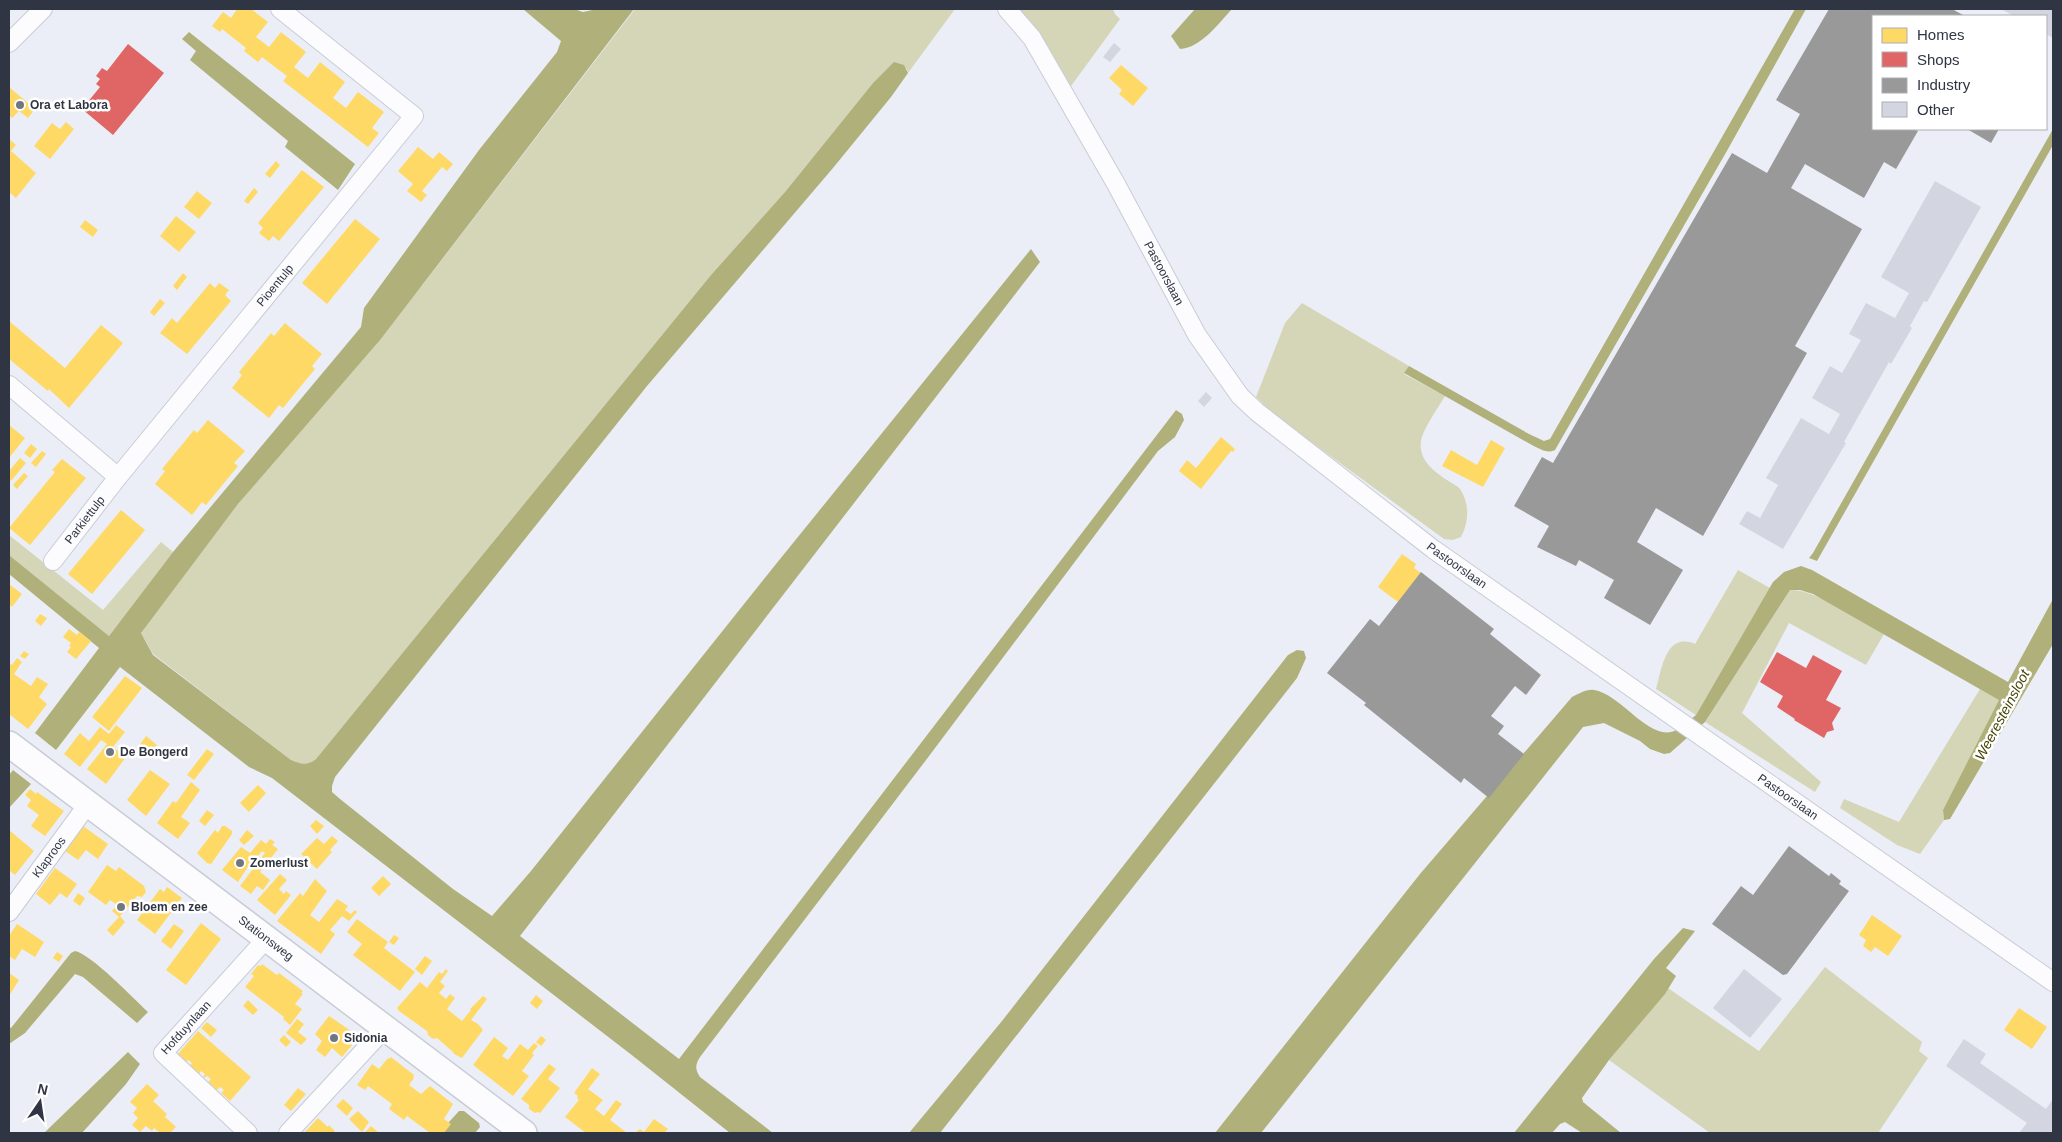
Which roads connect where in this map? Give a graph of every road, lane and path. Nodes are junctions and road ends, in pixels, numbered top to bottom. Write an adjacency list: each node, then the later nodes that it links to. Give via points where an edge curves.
1 (43, 9): 4 (street)
2 (280, 9): 6 (street, Pioentulp, via 414,116)
3 (1007, 9): 12 (street, Pastoorslaan, via 1032,38 1116,184 1196,335 1240,396 1257,412 1433,549)
4 (9, 43)
5 (9, 385): 6 (street)
6 (118, 477): 7 (street, Parkiettulp)
7 (53, 561)
8 (9, 744): 9 (street, Stationsweg)
9 (88, 804): 10 (street, Klaproos); 11 (street, Stationsweg)
10 (9, 912)
11 (267, 938): 13 (street, Stationsweg); 14 (street, Hofduynlaan, via 163,1053)
12 (2053, 982)
13 (385, 1028): 15 (street); 16 (street, Stationsweg)
14 (248, 1133)
15 (288, 1133)
16 (524, 1133)

